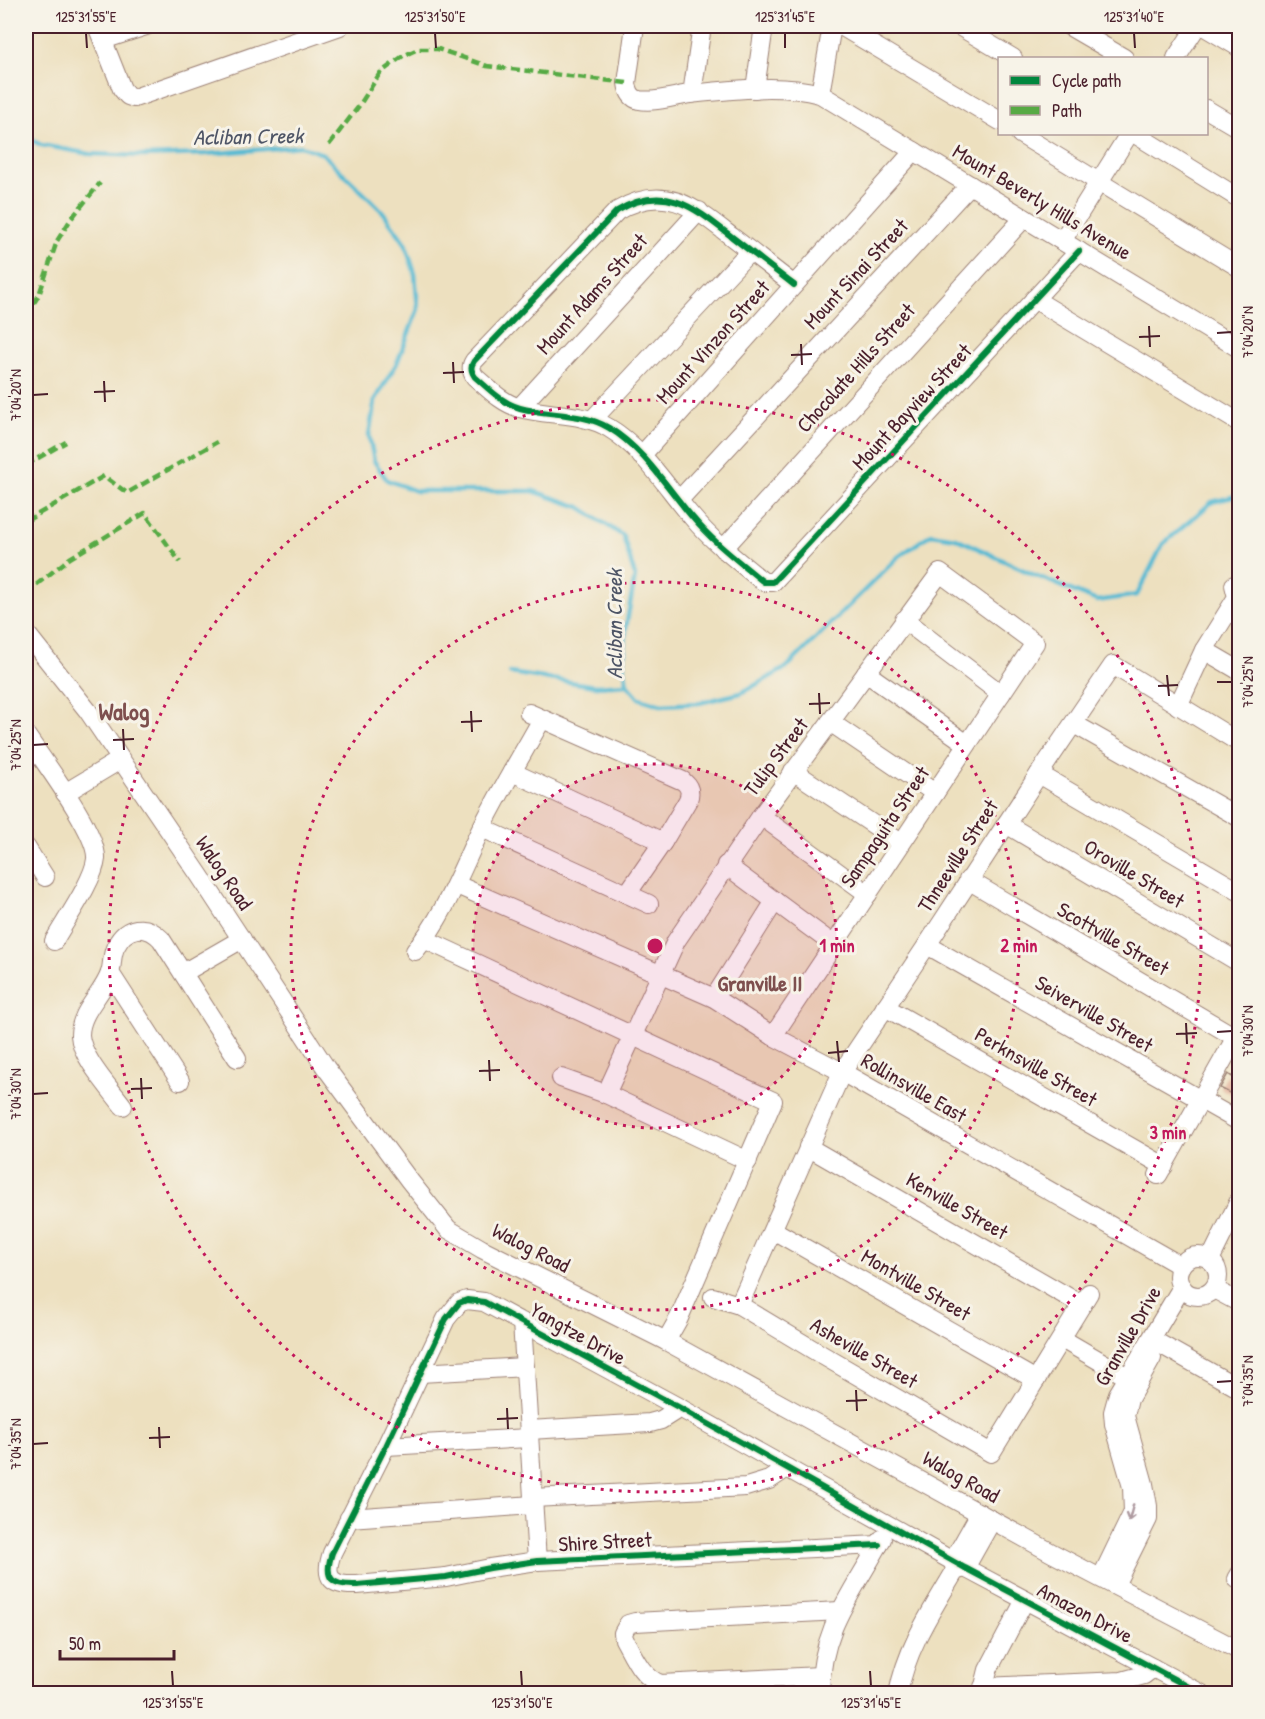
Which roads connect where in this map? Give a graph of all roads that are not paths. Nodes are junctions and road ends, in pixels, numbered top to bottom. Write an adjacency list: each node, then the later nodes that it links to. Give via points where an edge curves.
1 (147, 26): 12 (street)
2 (635, 26): 18 (street, via 627,83 632,97 639,100)
3 (702, 26): 18 (street)
4 (765, 26): 17 (street)
5 (832, 26): 19 (street)
6 (841, 26): 21 (street)
7 (959, 26): 14 (street)
8 (1069, 26): 15 (street)
9 (1197, 26): 16 (street)
10 (1203, 26): 13 (street)
11 (338, 27): 12 (street, via 140,97 128,96 122,89)
12 (100, 33)
13 (1239, 48)
14 (1011, 57)
15 (1122, 57)
16 (1177, 57)
17 (755, 89): 18 (street); 19 (street)
18 (692, 94)
19 (820, 94): 26 (street, Mount Beverly Hills Avenue)
20 (1208, 110): 22 (street)
21 (998, 120)
22 (1239, 129)
23 (1022, 135): 27 (street)
24 (1128, 135): 27 (street)
25 (1137, 135): 29 (street)
26 (914, 151): 28 (street, Mount Beverly Hills Avenue); 36 (street, Mount Vinzon Street)
27 (1099, 181): 32 (street); 35 (street)
28 (970, 185): 31 (street, Mount Beverly Hills Avenue); 43 (street, Mount Sinai Street)
29 (1239, 199)
30 (699, 211): 33 (street); 39 (street, Mount Adams Street); 39 (street, via 679,201 655,199 641,200 617,211 474,361 471,369 475,378)
31 (1024, 218): 32 (street, Mount Beverly Hills Avenue); 44 (street, Chocolate Hills Street)
32 (1062, 241): 34 (street, Mount Beverly Hills Avenue)
33 (750, 251): 36 (street); 40 (street)
34 (1078, 251): 37 (street, Mount Bayview Street); 38 (street, Mount Beverly Hills Avenue)
35 (1239, 268)
36 (794, 285): 42 (street, Mount Vinzon Street)
37 (1034, 299): 41 (street); 44 (street, Mount Bayview Street, via 777,579 761,580)
38 (1239, 349)
39 (519, 408): 40 (street)
40 (592, 420): 42 (street, via 616,433)
41 (1239, 423)
42 (641, 456): 43 (street)
43 (679, 501): 44 (street)
44 (723, 549)
45 (1237, 593): 49 (street)
46 (904, 620): 48 (street, Tulip Street, via 939,573); 51 (street, Tulip Street); 52 (street)
47 (26, 633): 59 (street, Walog Road)
48 (1035, 643): 52 (street, Sampaguita Street)
49 (1204, 650): 50 (street); 53 (street)
50 (1239, 671)
51 (866, 673): 54 (street, Tulip Street); 58 (street)
52 (1001, 693): 58 (street, Sampaguita Street)
53 (1178, 706): 55 (street, Thneeville Street, via 1113,666); 57 (street)
54 (830, 722): 60 (street, Tulip Street); 63 (street)
55 (1074, 724): 62 (street, Thneeville Street); 66 (street)
56 (26, 735): 64 (street)
57 (1239, 743)
58 (967, 744): 63 (street, Sampaguita Street)
59 (120, 760): 64 (street); 81 (street, Walog Road)
60 (793, 771): 65 (street, Tulip Street); 70 (street)
61 (512, 772): 68 (street); 69 (street); 69 (street, via 536,716 683,781 688,785 688,800)
62 (1039, 774): 67 (street, Thneeville Street); 76 (street)
63 (935, 793): 70 (street, Sampaguita Street)
64 (65, 794): 82 (street, via 94,845 96,858 93,872)
65 (761, 816): 72 (street, Tulip Street); 78 (street)
66 (1239, 818)
67 (1006, 824): 74 (street, Thneeville Street); 85 (street, Oroville Street)
68 (482, 828): 75 (street); 77 (street)
69 (663, 842): 77 (street)
70 (901, 843): 78 (street, Sampaguita Street)
71 (26, 847): 73 (street)
72 (726, 865): 79 (street); 88 (street, Tulip Street, via 676,941)
73 (45, 877)
74 (968, 880): 84 (street, Thneeville Street); 91 (street, Scottville Street)
75 (457, 885): 88 (street, Rollinsville East); 92 (street, via 420,945)
76 (1239, 892)
77 (627, 894): 80 (street)
78 (868, 894): 83 (street, Sampaguita Street)
79 (775, 901): 83 (street); 89 (street)
80 (649, 904)
81 (242, 939): 87 (street); 115 (street, Walog Road, via 327,1068 448,1229)
82 (54, 941)
83 (834, 945): 93 (street, Sampaguita Street)
84 (927, 945): 90 (street, Thneeville Street); 99 (street, Seiverville Street)
85 (1239, 963)
86 (110, 973): 87 (street, via 122,937 144,928 153,930 161,939); 97 (street); 100 (street, via 84,1017 80,1035 87,1056)
87 (183, 973): 94 (street)
88 (660, 974): 89 (street, Rollinsville East); 92 (street, Tulip Street)
89 (714, 998): 93 (street, Rollinsville East)
90 (885, 1007): 95 (street, Thneeville Street); 99 (street, Perknsville Street, via 1161,1171)
91 (1237, 1034): 99 (street)
92 (632, 1036): 98 (street, Tulip Street); 103 (street, via 773,1101)
93 (773, 1036): 95 (street, Rollinsville East)
94 (237, 1058)
95 (842, 1072): 102 (street, Thneeville Street); 107 (street, Rollinsville East)
96 (561, 1078): 98 (street)
97 (180, 1081)
98 (606, 1094): 103 (street)
99 (1200, 1100): 101 (street, Seiverville Street)
100 (123, 1106)
101 (1239, 1122)
102 (808, 1147): 105 (street, Thneeville Street); 114 (street, Kenville Street, via 1086,1299)
103 (748, 1161): 115 (street)
104 (1239, 1199): 106 (street)
105 (773, 1230): 112 (street, Thneeville Street); 119 (street, Montville Street)
106 (1210, 1260): 107 (street, via 1194,1256); 108 (street, via 1218,1273)
107 (1181, 1266): 109 (street, via 1178,1277)
108 (1214, 1289): 109 (street, via 1205,1295); 111 (street)
109 (1186, 1291): 116 (street, Granville Drive); 120 (street, Granville Drive)
110 (713, 1297): 112 (street, Asheville Street)
111 (1239, 1303)
112 (739, 1305): 119 (street, Asheville Street, via 991,1453)
113 (522, 1322): 117 (street); 118 (street, Yangtze Drive, via 484,1302 459,1303 446,1319); 122 (street, Yangtze Drive)
114 (1062, 1339): 119 (street); 120 (street)
115 (666, 1341): 127 (street, Walog Road)
116 (1160, 1344): 120 (street, Granville Drive); 121 (street)
117 (525, 1367): 118 (street); 123 (street)
118 (420, 1373): 124 (street, Yangtze Drive)
119 (1036, 1380)
120 (1132, 1380): 133 (street, Granville Drive, via 1118,1394 1113,1412 1132,1487 1133,1512)
121 (1239, 1389)
122 (680, 1408): 123 (street, via 650,1423); 125 (street, Yangtze Drive)
123 (529, 1434): 124 (street); 126 (street)
124 (386, 1446): 128 (street, Yangtze Drive)
125 (787, 1468): 126 (street, via 769,1480 746,1487); 129 (street, Yangtze Drive)
126 (533, 1502): 128 (street); 131 (street)
127 (986, 1517): 132 (street); 133 (street, Walog Road)
128 (349, 1518): 134 (street, Yangtze Drive, via 329,1562 330,1578)
129 (890, 1526): 130 (street); 132 (street, Yangtze Drive)
130 (879, 1545): 131 (street, Shire Street); 136 (street)
131 (537, 1561): 134 (street, Shire Street, via 425,1579 343,1586)
132 (958, 1567): 135 (street, Amazon Drive); 141 (street, via 913,1643)
133 (1108, 1582): 137 (street, Walog Road)
134 (335, 1583)
135 (1025, 1600): 138 (street, Amazon Drive); 140 (street, via 988,1670)
136 (840, 1611): 139 (street, via 825,1651); 139 (street, via 628,1624 623,1633 653,1682)
137 (1239, 1651)
138 (1153, 1668): 140 (street, via 1122,1682); 142 (street, Amazon Drive)
139 (820, 1685)
140 (982, 1690)
141 (898, 1694)
142 (1202, 1694)

